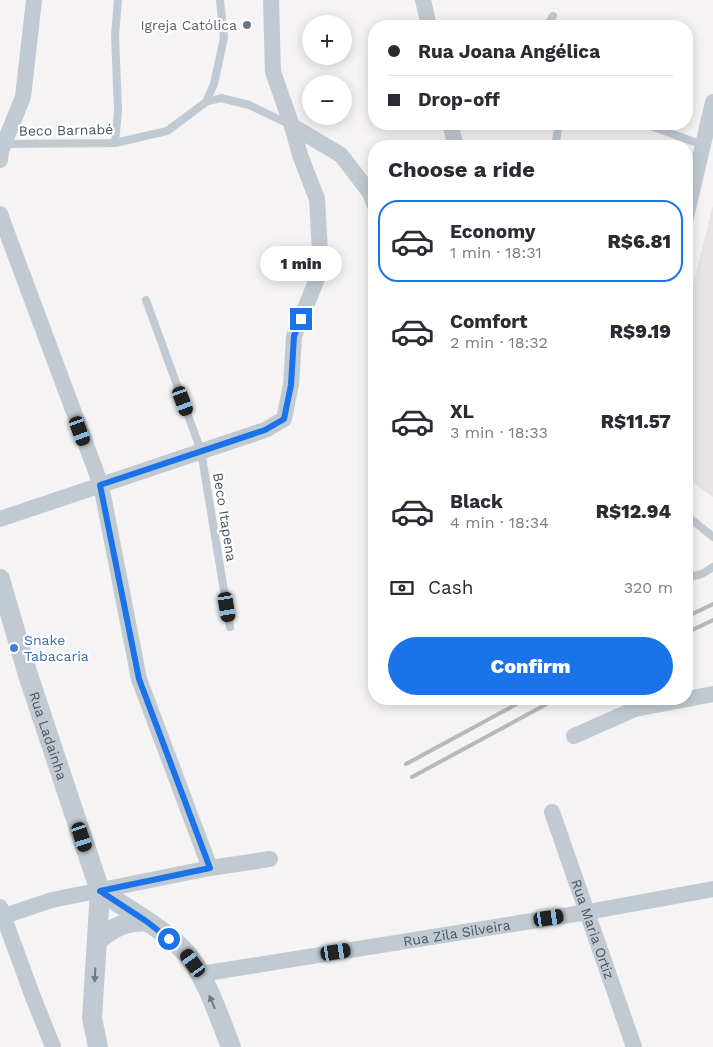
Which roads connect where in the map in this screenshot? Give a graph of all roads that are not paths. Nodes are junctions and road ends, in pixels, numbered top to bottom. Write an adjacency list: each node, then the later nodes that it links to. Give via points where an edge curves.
1 (34, 0): 16 (street, via 23,98)
2 (118, 0): 15 (lane)
3 (220, 0): 9 (lane, via 224,38 214,84)
4 (271, 0): 11 (street, via 273,72)
5 (424, 0): 7 (street)
6 (553, 16): 8 (lane)
7 (428, 20)
8 (551, 20)
9 (206, 102): 11 (lane, via 221,98 249,104); 15 (lane, Beco Barnabé, via 167,131)
10 (713, 102): 17 (street)
11 (292, 126): 20 (street, via 341,154); 23 (street, via 317,199 321,269 294,336 291,385 284,419 265,430)
12 (662, 130): 13 (lane)
13 (689, 140)
14 (693, 141): 17 (lane)
15 (115, 143): 16 (lane, Beco Barnabé)
16 (2, 144): 18 (street)
17 (703, 145): 19 (street)
18 (0, 160)
19 (693, 187)
20 (368, 190)
21 (0, 214): 24 (street)
22 (146, 300): 23 (lane, Beco Itapena)
23 (201, 451): 24 (street); 31 (lane, Beco Itapena)
24 (100, 485): 25 (street); 38 (street, via 139,679)
25 (0, 520)
26 (693, 521): 27 (lane)
27 (713, 537)
28 (713, 567): 29 (lane)
29 (693, 576)
30 (0, 579): 40 (street, Rua Ladainha, via 28,675)
31 (230, 627)
32 (713, 694): 33 (street)
33 (693, 698)
34 (656, 705): 35 (street, via 635,709)
35 (574, 736)
36 (552, 812): 42 (street, Rua Maria Ortiz)
37 (270, 859): 38 (street)
38 (210, 868): 40 (street)
39 (713, 890): 42 (street, Rua Zila Silveira)
40 (100, 891): 41 (street); 43 (street); 44 (street)
41 (2, 912): 46 (street)
42 (588, 912): 45 (street, Rua Zila Silveira); 49 (street, Rua Maria Ortiz)
43 (146, 921): 44 (street, via 128,922); 45 (street, via 186,953)
44 (97, 940): 47 (street, one-way to 47, via 92,1018)
45 (200, 974): 48 (street, one-way to 45)
46 (53, 1047)
47 (98, 1047)
48 (231, 1047)
49 (634, 1047)

